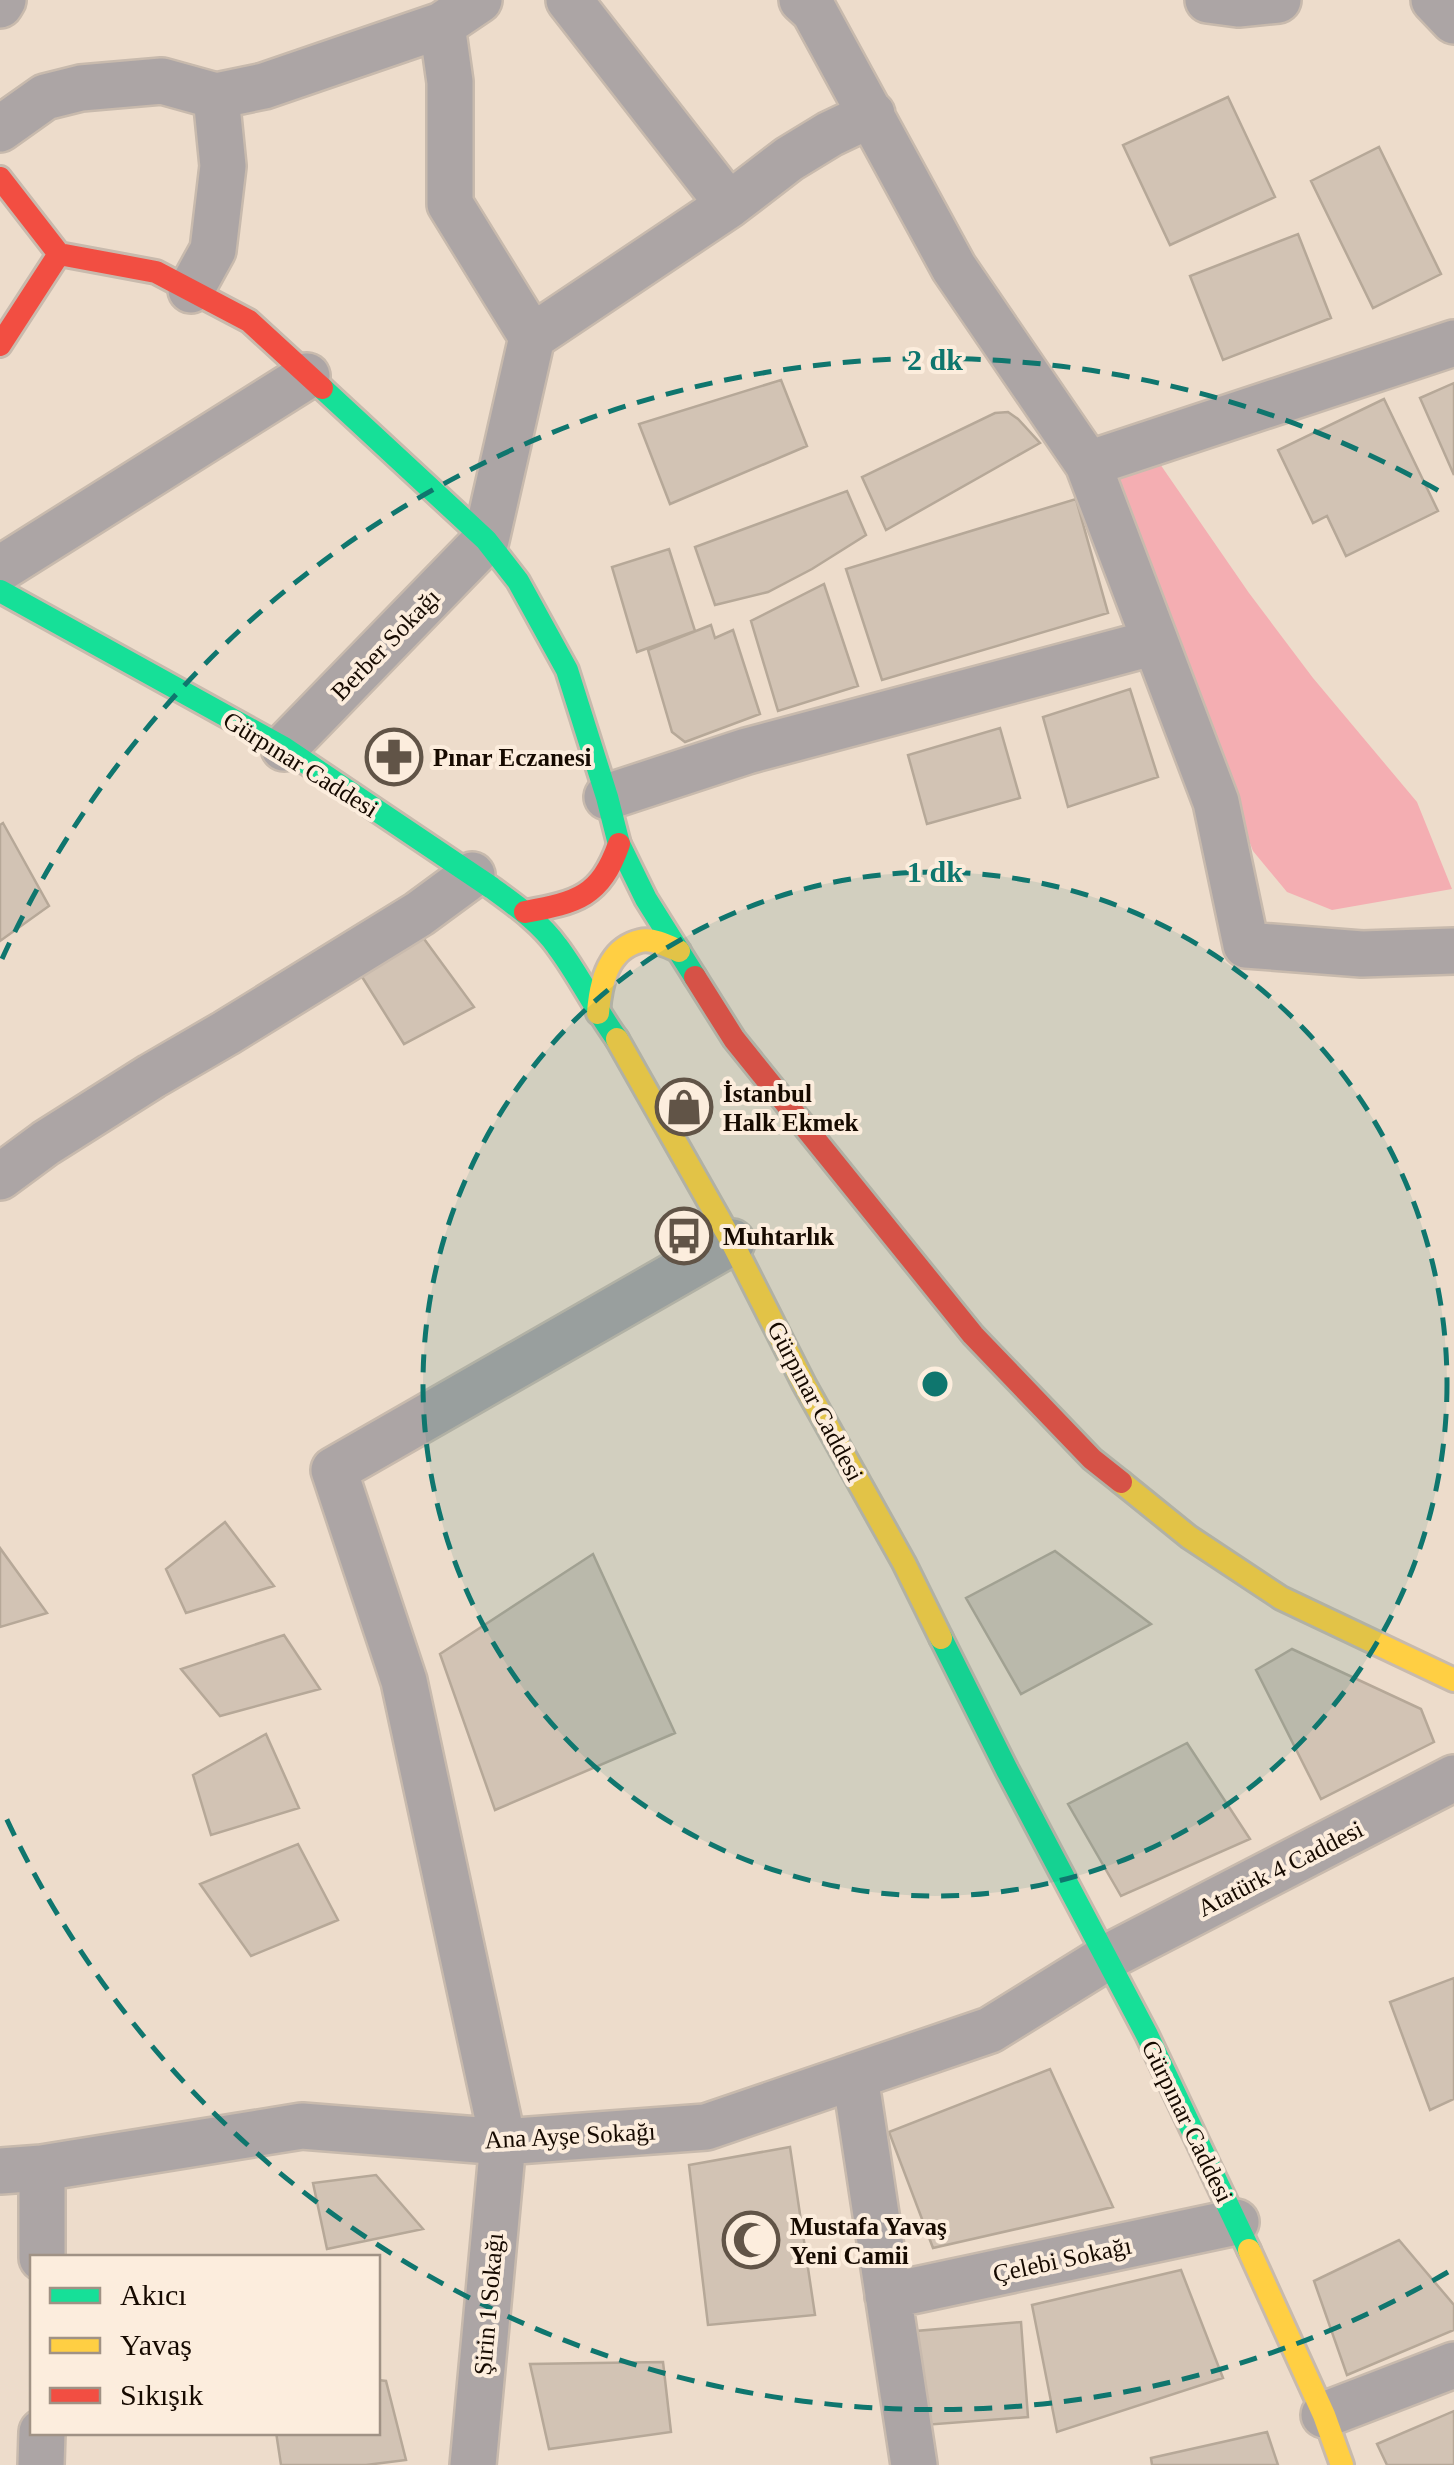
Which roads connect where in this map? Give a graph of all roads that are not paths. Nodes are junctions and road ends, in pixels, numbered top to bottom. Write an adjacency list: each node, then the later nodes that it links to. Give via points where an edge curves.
1 (569, 0): 10 (street)
2 (1208, 0): 3 (street)
3 (1278, 0)
4 (820, 4): 7 (street)
5 (463, 8): 6 (street, via 264,86); 13 (street, via 450,82 450,204)
6 (216, 96): 8 (street, via 162,81 80,88 45,97); 12 (street, via 223,166 213,250)
7 (872, 114): 10 (street, via 789,158); 17 (street, via 954,268)
8 (0, 129)
9 (0, 178): 11 (main road)
10 (729, 205): 13 (street)
11 (59, 254): 12 (main road, via 156,272); 15 (main road)
12 (190, 290): 16 (main road, via 249,321)
13 (532, 337): 18 (street)
14 (1454, 344): 17 (street)
15 (0, 345)
16 (307, 376): 18 (main road); 19 (street)
17 (1088, 464): 21 (street)
18 (486, 540): 22 (street, Berber Sokağı); 23 (main road, via 518,581 567,670)
19 (0, 569)
20 (0, 591): 22 (main road, Gürpınar Caddesi)
21 (1155, 642): 23 (street, via 747,751); 28 (street, via 1216,802 1246,945 1362,954)
22 (284, 748): 25 (main road, Gürpınar Caddesi)
23 (606, 797): 24 (main road)
24 (619, 844): 26 (main road, via 607,874 590,890 567,904); 27 (main road)
25 (472, 876): 26 (main road, Gürpınar Caddesi); 30 (street)
26 (526, 912): 29 (main road, Gürpınar Caddesi, via 556,944)
27 (679, 951): 29 (main road, via 648,941 620,951 606,969); 32 (main road, via 734,1039 973,1335 1092,1459 1188,1538 1281,1598)
28 (1454, 951)
29 (598, 1013): 31 (main road, Gürpınar Caddesi)
30 (0, 1177)
31 (732, 1242): 34 (main road, Gürpınar Caddesi); 36 (street, Şirin 1 Sokağı, via 334,1470 404,1681)
32 (1454, 1680)
33 (1454, 1778): 34 (street, Atatürk 4 Caddesi)
34 (1106, 1958): 35 (street, Ana Ayşe Sokağı, via 990,2030); 38 (main road, Gürpınar Caddesi)
35 (855, 2076): 36 (street, Ana Ayşe Sokağı, via 706,2127); 40 (street)
36 (503, 2142): 37 (street, Ana Ayşe Sokağı, via 302,2126); 45 (street, Şirin 1 Sokağı)
37 (21, 2169): 39 (street)
38 (1236, 2222): 40 (street, Çelebi Sokağı); 42 (main road, Gürpınar Caddesi)
39 (41, 2255)
40 (888, 2296): 46 (street)
41 (1454, 2365): 42 (street)
42 (1324, 2415): 47 (main road, Gürpınar Caddesi)
43 (42, 2435): 44 (street)
44 (42, 2465)
45 (473, 2465)
46 (914, 2465)
47 (1342, 2465)

